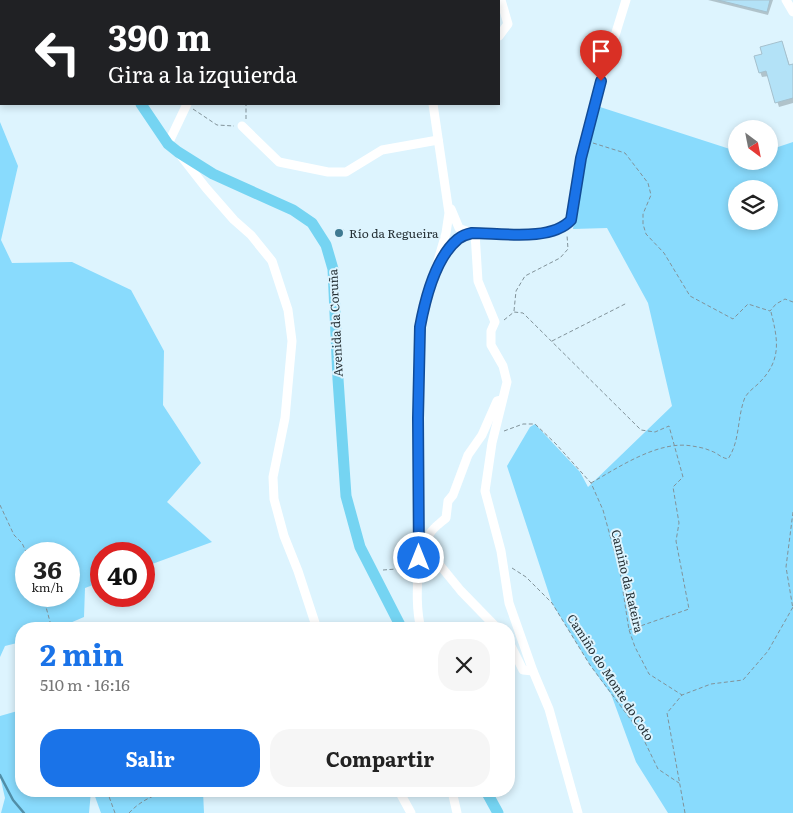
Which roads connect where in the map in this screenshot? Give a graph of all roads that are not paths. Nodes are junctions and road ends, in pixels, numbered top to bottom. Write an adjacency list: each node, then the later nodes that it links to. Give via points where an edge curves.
1 (501, 0): 5 (street, via 508,24)
2 (626, 0): 16 (street, via 596,97 581,158 571,220 560,229 548,232)
3 (786, 0): 4 (street)
4 (793, 12)
5 (500, 35)
6 (142, 105): 11 (main road, Avenida da Coruña)
7 (187, 105): 11 (street)
8 (433, 105): 10 (street)
9 (242, 126): 10 (street, via 279,162 328,172 346,172 382,150)
10 (438, 140): 13 (street)
11 (168, 144): 12 (main road, Avenida da Coruña)
12 (178, 152): 23 (street, via 272,261 288,310 292,341 285,418 273,477 274,499); 24 (main road, Avenida da Coruña, via 213,174 293,210 312,223 326,245 333,269 346,496 360,547)
13 (449, 205): 14 (street); 15 (street)
14 (448, 224): 15 (street); 18 (street)
15 (459, 228): 16 (street); 17 (street)
16 (473, 233): 17 (street); 20 (street, via 478,281 495,322 491,345 503,366 507,382)
17 (458, 238): 18 (street); 19 (street)
18 (444, 240): 19 (street)
19 (438, 266): 21 (street, via 420,327)
20 (502, 400): 22 (street, via 497,401 492,409 482,435 468,456 454,496 448,501 446,518 429,532); 27 (street, via 486,491 503,562 508,603)
21 (419, 551): 22 (street); 25 (street)
22 (430, 553): 26 (street)
23 (315, 622)
24 (398, 622)
25 (420, 622)
26 (491, 622)
27 (515, 622)
28 (515, 622): 30 (street)
29 (515, 654): 30 (street, via 523,670)
30 (533, 671): 37 (street, via 549,709)
31 (402, 797): 34 (street)
32 (453, 797): 35 (street)
33 (489, 797): 36 (main road)
34 (411, 813)
35 (457, 813)
36 (498, 813)
37 (578, 813)

